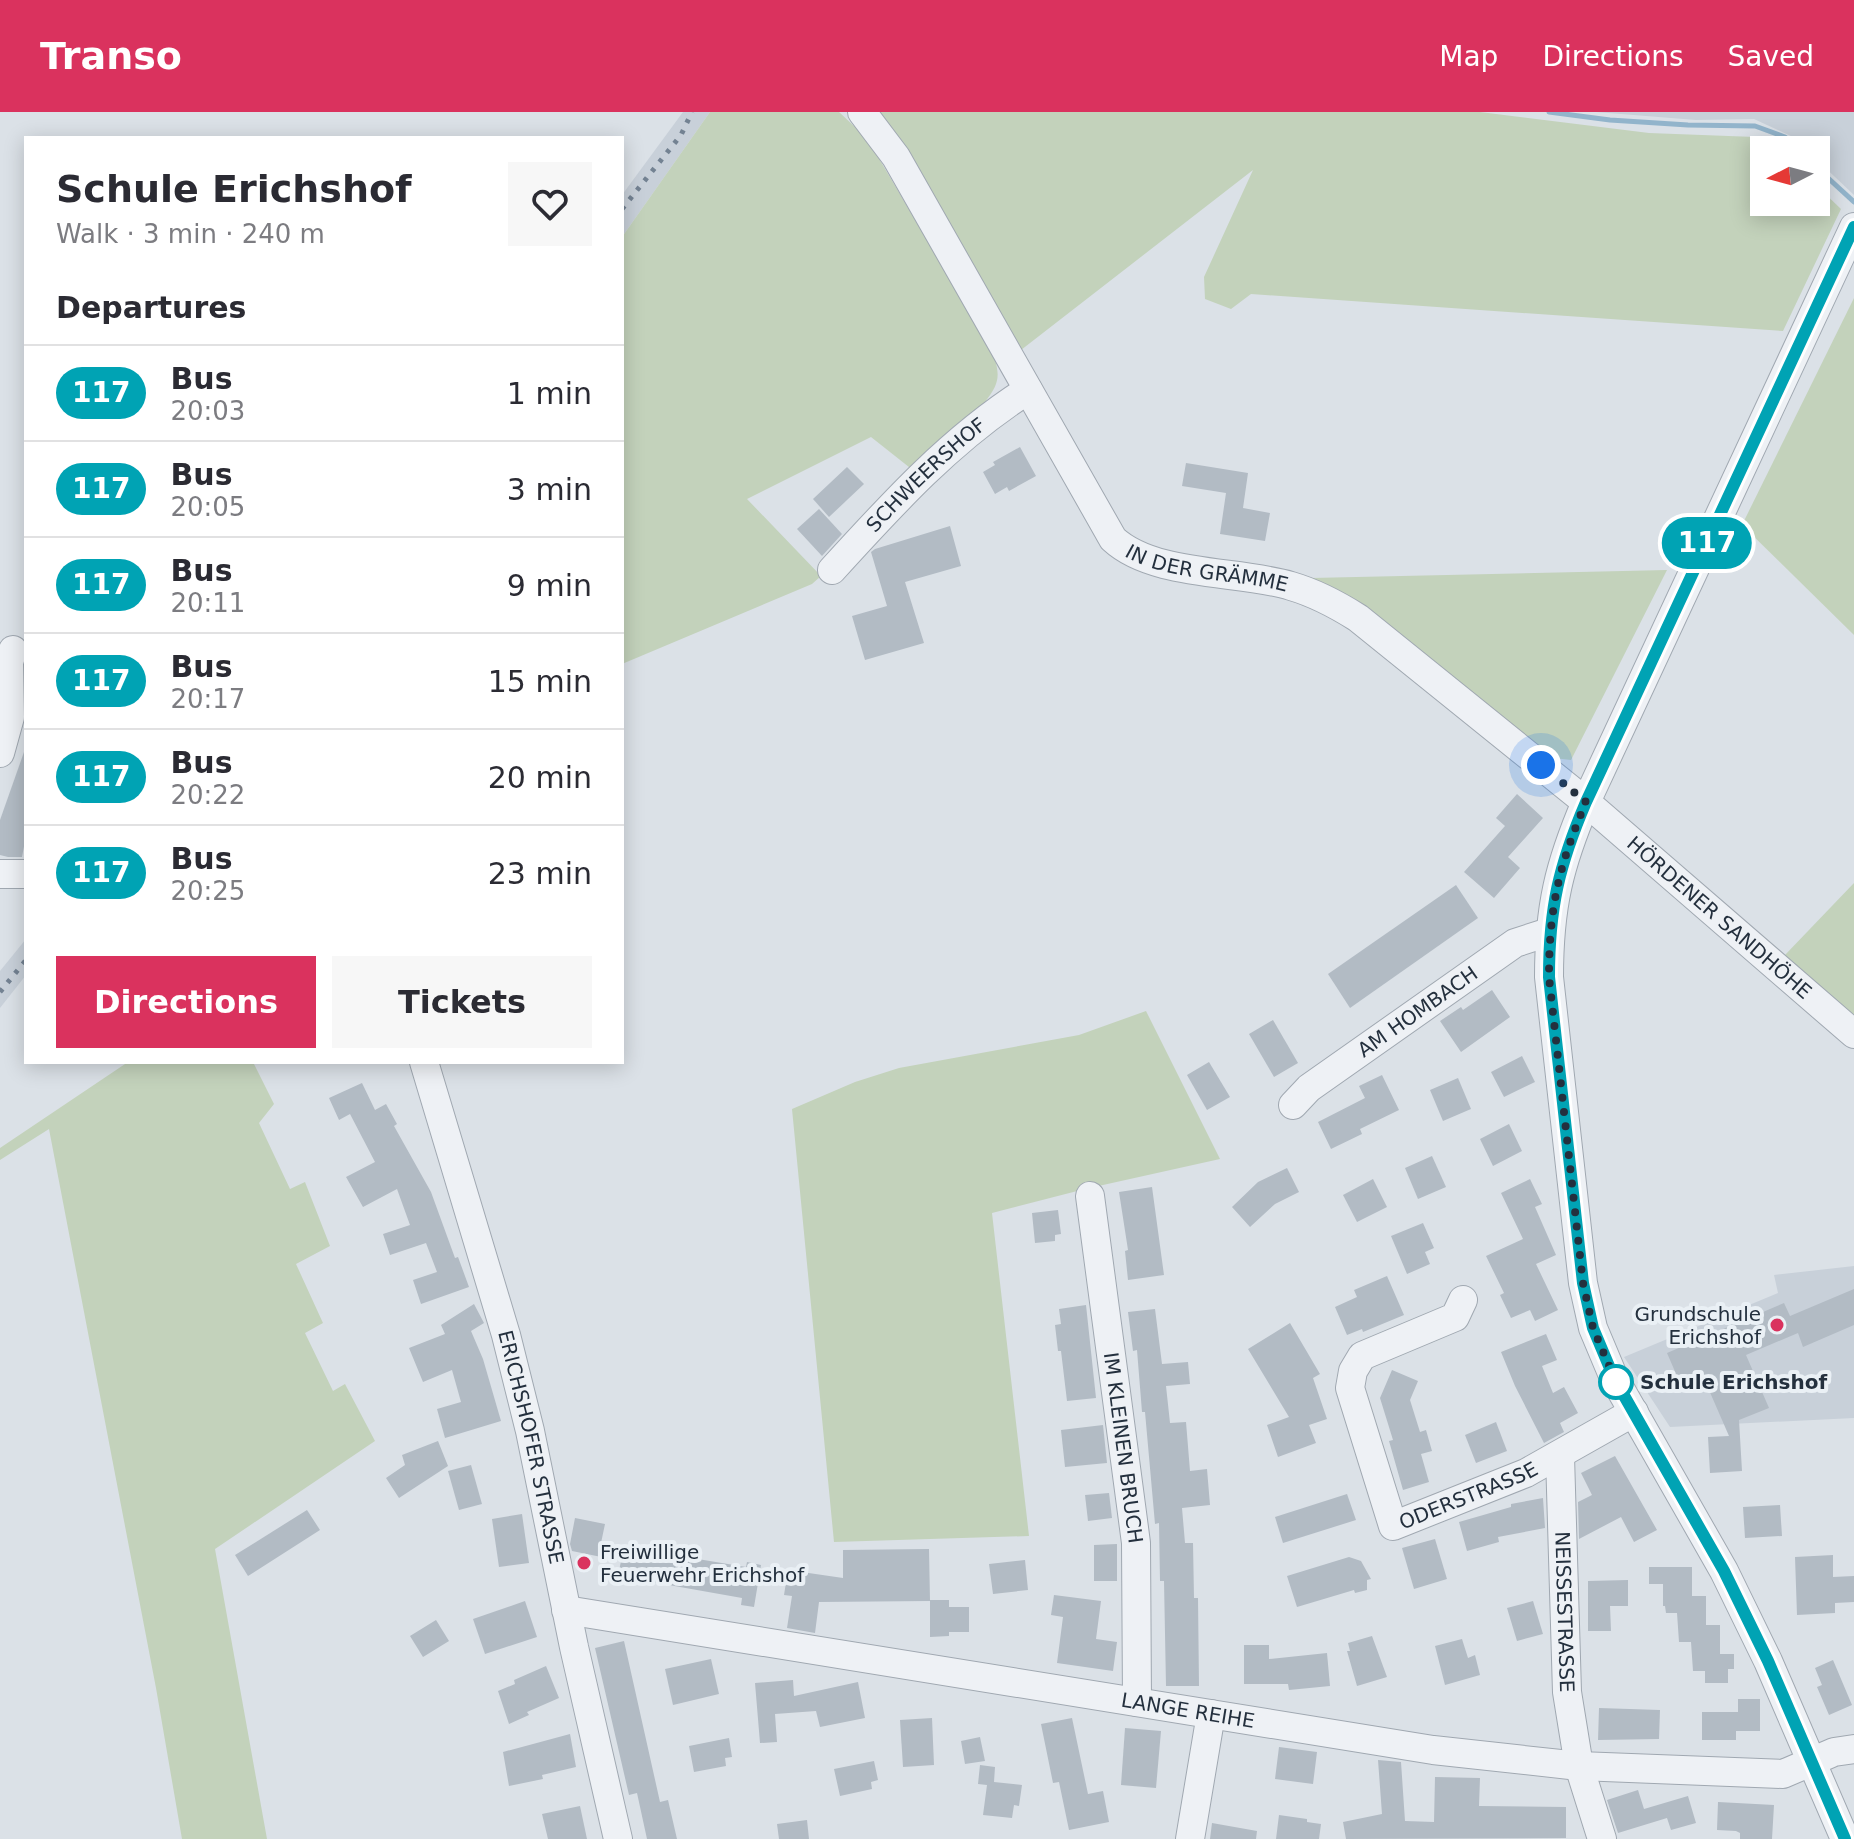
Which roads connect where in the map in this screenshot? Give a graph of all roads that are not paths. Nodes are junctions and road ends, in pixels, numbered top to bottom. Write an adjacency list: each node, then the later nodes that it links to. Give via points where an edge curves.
1 (862, 112): 3 (street, IN DER GRÄMME, via 896,157)
2 (1854, 227): 7 (street)
3 (1028, 390): 4 (street, SCHWEERSHOF, via 954,444); 7 (street, IN DER GRÄMME, via 1113,539 1126,551 1289,585 1332,601)
4 (832, 570)
5 (13, 650): 6 (street, via 10,717)
6 (0, 753)
7 (1586, 802): 10 (street, via 1566,849); 11 (street, HÖRDENER SANDHÖHE)
8 (0, 874): 9 (street)
9 (24, 874)
10 (1549, 932): 13 (street, AM HOMBACH, via 1515,943 1309,1088); 16 (street, via 1549,977 1583,1283 1593,1328)
11 (1854, 1034)
12 (425, 1064): 18 (street, ERICHSHOFER STRASSE, via 506,1335)
13 (1293, 1105)
14 (1090, 1196): 19 (street, IM KLEINEN BRUCH, via 1136,1543)
15 (1463, 1300): 17 (street, ODERSTRASSE, via 1455,1317 1362,1356 1353,1371 1350,1388 1393,1526)
16 (1634, 1412): 17 (street, ODERSTRASSE); 22 (street, via 1724,1571)
17 (1560, 1456): 23 (street, NEISSESTRASSE, via 1567,1692)
18 (566, 1610): 19 (street, LANGE REIHE); 24 (street, ERICHSHOFER STRASSE)
19 (1137, 1702): 20 (street, LANGE REIHE)
20 (1211, 1714): 23 (street, LANGE REIHE, via 1433,1750); 25 (street)
21 (1854, 1749): 22 (street, LANGE REIHE)
22 (1812, 1762): 23 (street, LANGE REIHE, via 1783,1774); 27 (street)
23 (1579, 1766): 26 (street, NEISSESTRASSE)
24 (618, 1839)
25 (1190, 1839)
26 (1602, 1839)
27 (1845, 1839)

